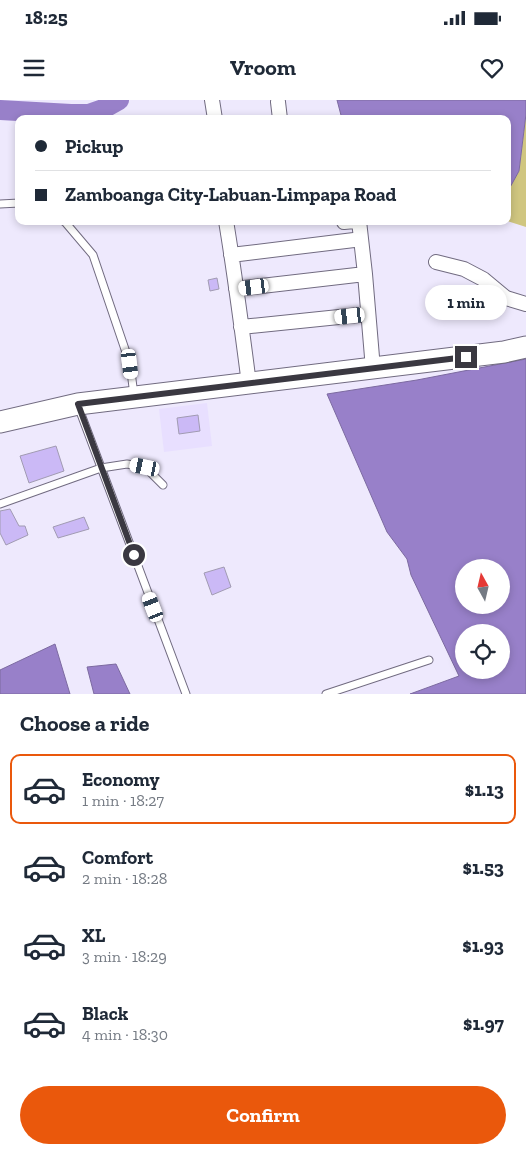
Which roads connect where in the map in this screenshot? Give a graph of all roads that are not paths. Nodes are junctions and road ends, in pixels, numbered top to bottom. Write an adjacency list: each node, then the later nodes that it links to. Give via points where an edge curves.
1 (212, 100): 3 (street)
2 (278, 102): 4 (street)
3 (214, 115)
4 (280, 115)
5 (0, 204): 6 (lane)
6 (15, 204)
7 (68, 225): 21 (lane, via 93,255 130,364)
8 (227, 225): 11 (street)
9 (354, 225): 10 (street)
10 (361, 240): 11 (street); 13 (street)
11 (232, 255): 14 (street)
12 (436, 262): 15 (street, via 464,269 483,279 506,298)
13 (365, 274): 14 (street); 16 (street)
14 (236, 289): 17 (street)
15 (526, 304)
16 (368, 314): 17 (street); 19 (street)
17 (242, 327): 20 (street)
18 (526, 347): 19 (main road)
19 (373, 368): 20 (main road)
20 (249, 384): 21 (main road)
21 (135, 398): 22 (main road)
22 (78, 404): 23 (main road); 24 (lane)
23 (0, 422)
24 (101, 468): 25 (lane, via 127,464 145,467); 26 (lane); 28 (lane)
25 (163, 485)
26 (0, 504)
27 (428, 660): 29 (lane)
28 (186, 694)
29 (326, 694)

